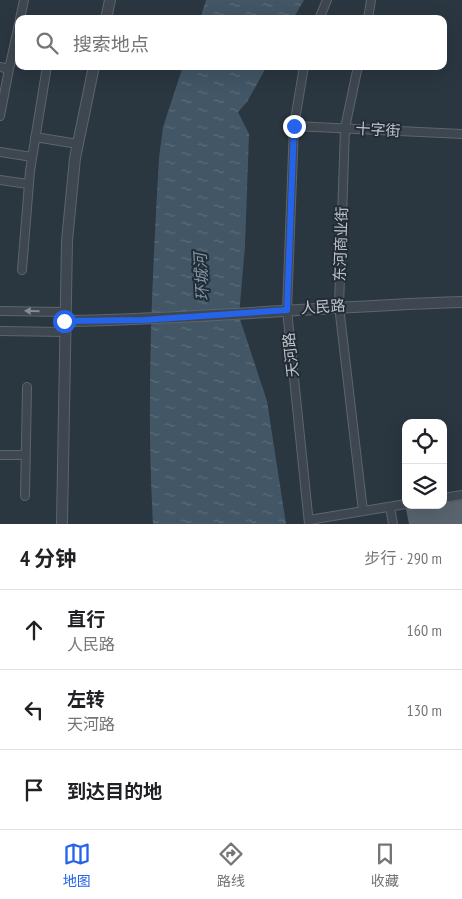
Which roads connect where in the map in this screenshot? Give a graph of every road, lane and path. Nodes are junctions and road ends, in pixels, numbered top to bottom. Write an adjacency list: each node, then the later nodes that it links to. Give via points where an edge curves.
1 (24, 0): 5 (street)
2 (110, 0): 6 (street)
3 (327, 0): 7 (street)
4 (372, 0): 8 (street)
5 (21, 15)
6 (107, 15)
7 (321, 15)
8 (369, 15)
9 (15, 44): 11 (street)
10 (0, 67): 11 (street)
11 (10, 69): 16 (street)
12 (46, 70): 20 (street)
13 (93, 70): 21 (street)
14 (303, 70): 17 (street, 天河路)
15 (357, 70): 18 (street, 东河商业街)
16 (0, 116)
17 (294, 126): 18 (street, 十字街); 29 (street, 天河路)
18 (345, 128): 19 (street, 十字街); 28 (street, 东河商业街)
19 (462, 134)
20 (35, 136): 21 (street); 23 (street)
21 (78, 144): 31 (street, via 67,232)
22 (0, 152): 23 (street)
23 (32, 157): 25 (street)
24 (0, 180): 25 (street)
25 (28, 184): 26 (street)
26 (22, 270)
27 (462, 302): 28 (street, 人民路)
28 (339, 306): 29 (street, 人民路); 41 (street, 东河商业街)
29 (287, 310): 31 (street, 人民路); 42 (street, 天河路)
30 (0, 311): 31 (street, one-way to 30)
31 (64, 322): 32 (street); 43 (street)
32 (0, 331)
33 (26, 387): 35 (street)
34 (0, 455): 35 (street)
35 (25, 455): 37 (street)
36 (462, 495): 38 (street)
37 (25, 496)
38 (447, 497)
39 (402, 505): 40 (street)
40 (390, 507): 41 (street); 44 (street)
41 (363, 511): 42 (street)
42 (309, 522)
43 (62, 524)
44 (393, 524)

